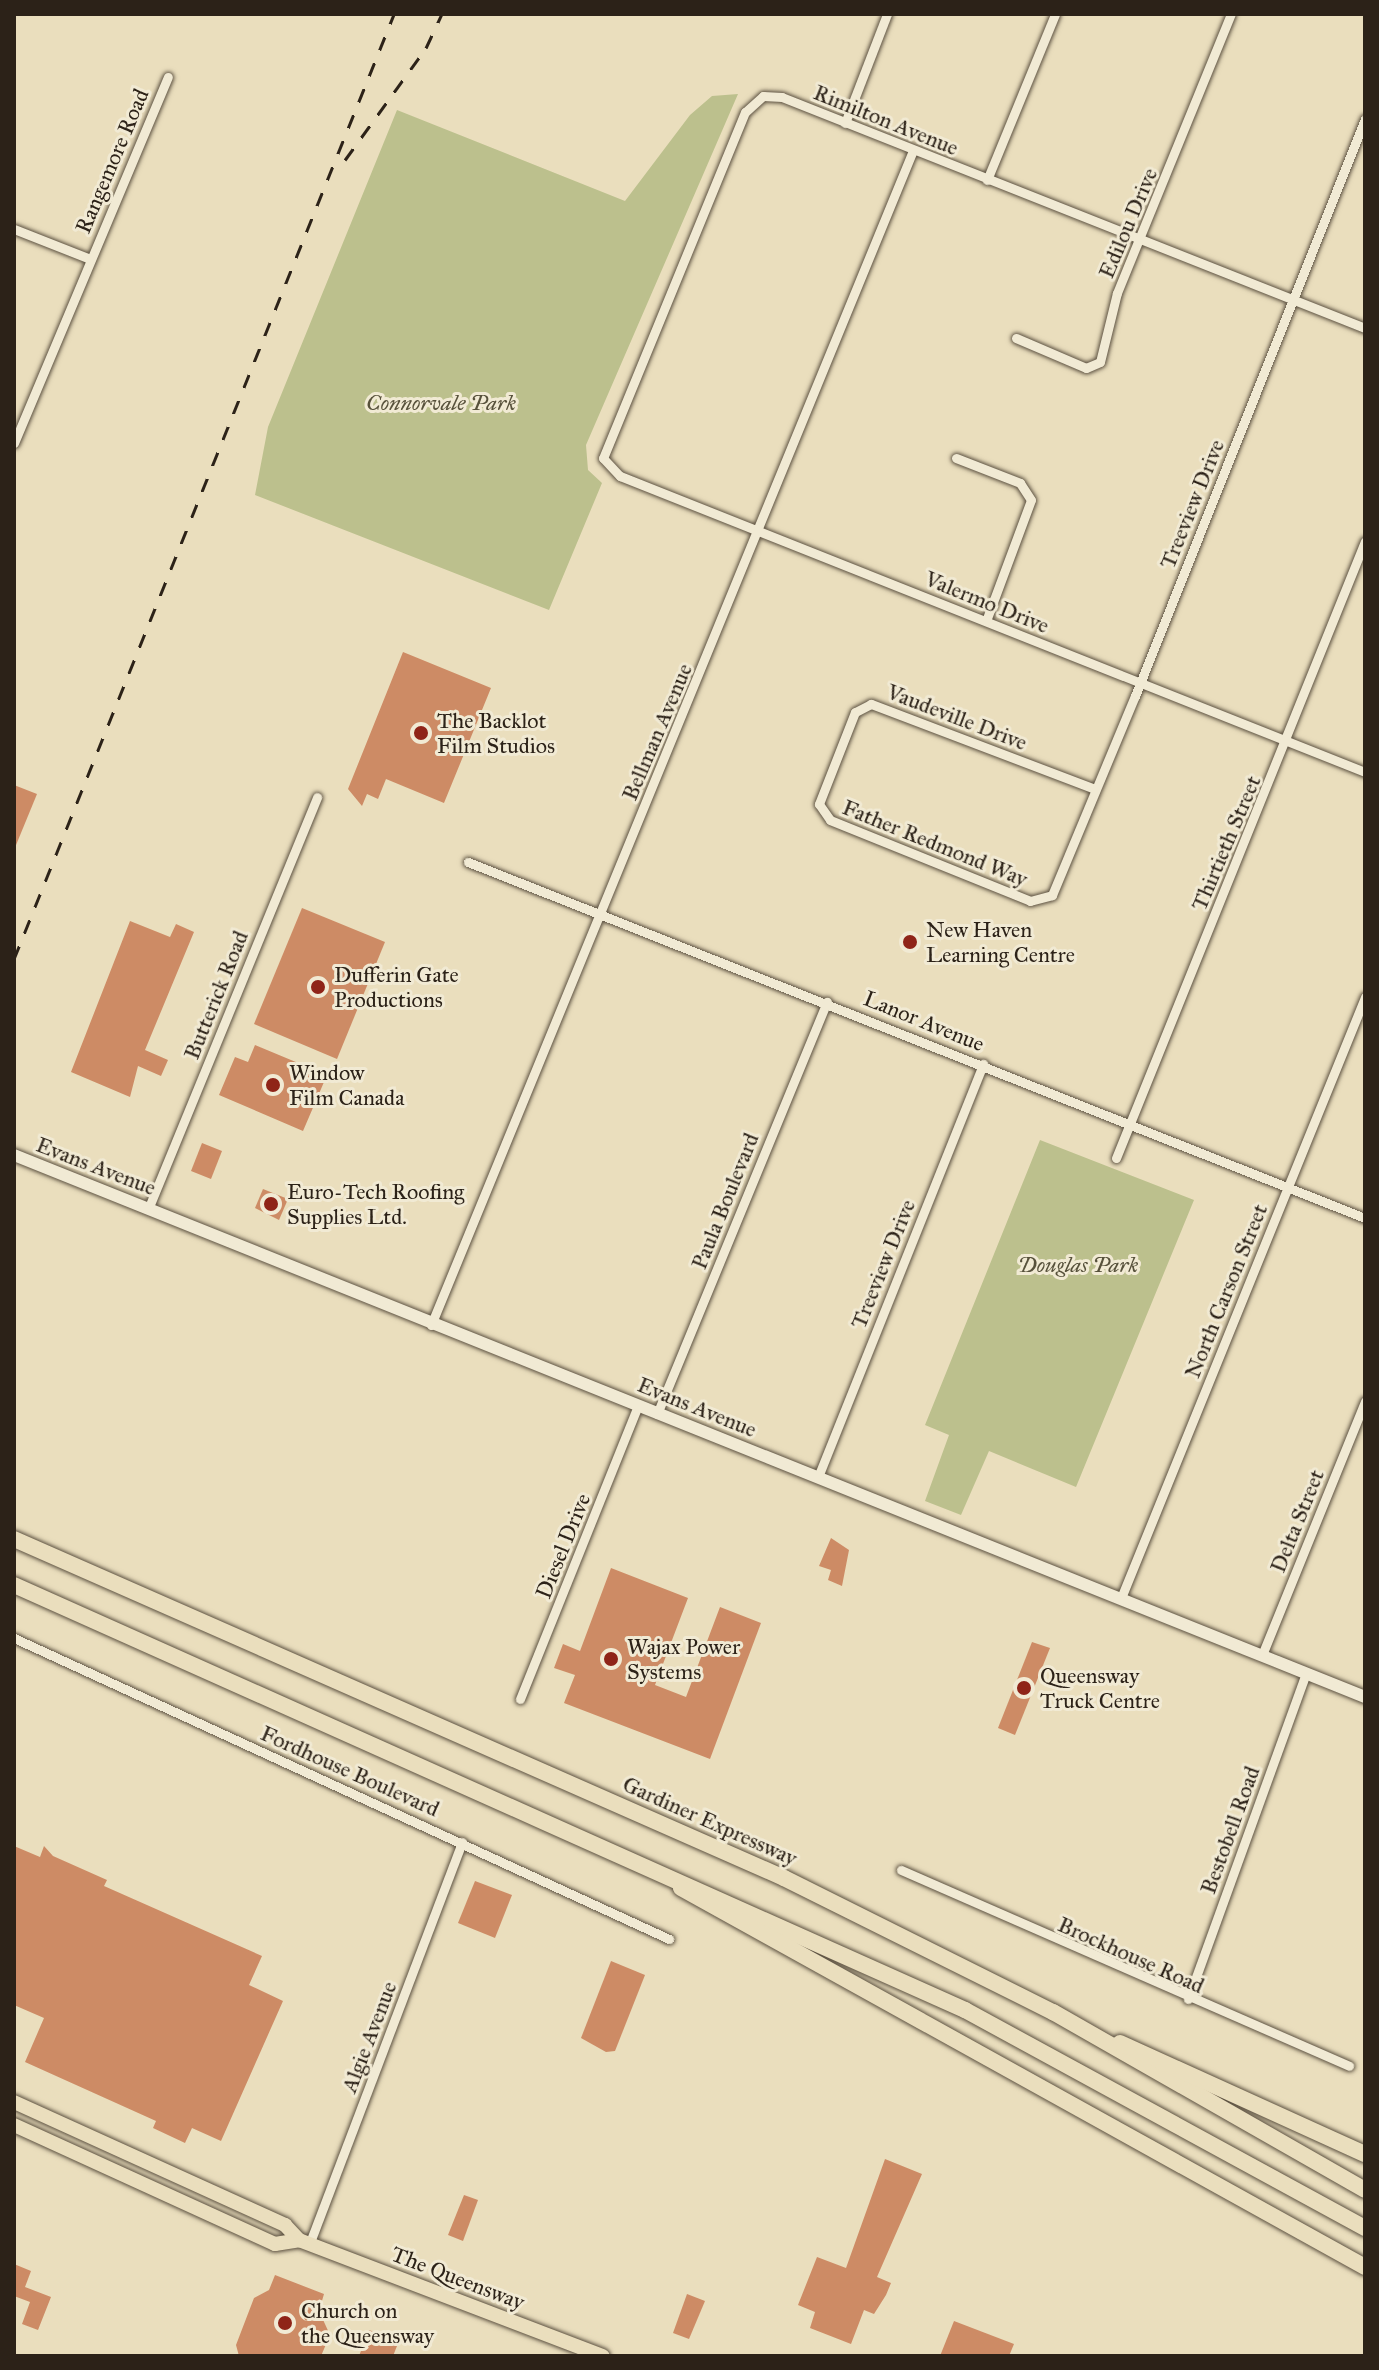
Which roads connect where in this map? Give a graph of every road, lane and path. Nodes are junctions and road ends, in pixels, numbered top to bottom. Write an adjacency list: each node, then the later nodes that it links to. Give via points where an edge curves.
1 (887, 14): 6 (street)
2 (1055, 14): 8 (street)
3 (1231, 14): 10 (street, Edilou Drive)
4 (168, 77): 11 (street, Rangemore Road)
5 (1365, 119): 12 (street, Treeview Drive)
6 (845, 123): 7 (street, Rimilton Avenue); 16 (street, Rimilton Avenue, via 782,97 763,96 749,105)
7 (912, 153): 8 (street, Rimilton Avenue); 18 (street, Bellman Avenue)
8 (987, 180): 10 (street, Rimilton Avenue)
9 (14, 229): 11 (street)
10 (1142, 242): 12 (street, Rimilton Avenue); 14 (street, Edilou Drive, via 1117,293 1095,368)
11 (90, 259): 15 (street, Rangemore Road)
12 (1293, 299): 13 (street, Rimilton Avenue); 21 (street, Treeview Drive)
13 (1365, 328)
14 (1016, 338)
15 (14, 443)
16 (603, 458): 18 (street, Valermo Drive, via 620,476)
17 (956, 458): 20 (street, via 1020,483 1031,500)
18 (760, 531): 20 (street, Valermo Drive); 29 (street, Bellman Avenue)
19 (1365, 541): 22 (street, Thirtieth Street)
20 (986, 621): 21 (street, Valermo Drive)
21 (1140, 682): 22 (street, Valermo Drive); 24 (street, Treeview Drive)
22 (1287, 741): 23 (street, Valermo Drive); 33 (street, Thirtieth Street)
23 (1365, 772)
24 (1095, 789): 26 (street, Vaudeville Drive, via 871,704 855,712); 28 (street, Treeview Drive)
25 (317, 797): 37 (street, Butterick Road)
26 (819, 804): 28 (street, Father Redmond Way, via 830,820 1030,901)
27 (468, 862): 29 (street, Lanor Avenue)
28 (1047, 898)
29 (600, 915): 31 (street, Lanor Avenue); 39 (street, Bellman Avenue)
30 (1365, 997): 36 (street, North Carson Street)
31 (827, 1002): 32 (street, Lanor Avenue); 42 (street, Paula Boulevard)
32 (983, 1064): 33 (street, Lanor Avenue); 43 (street, Treeview Drive)
33 (1130, 1122): 35 (street, Thirtieth Street); 36 (street, Lanor Avenue)
34 (14, 1155): 37 (main road, Evans Avenue)
35 (1116, 1158)
36 (1287, 1187): 38 (street, Lanor Avenue); 46 (street, North Carson Street)
37 (149, 1207): 39 (main road, Evans Avenue)
38 (1365, 1218)
39 (431, 1325): 41 (main road, Evans Avenue)
40 (1365, 1401): 48 (street, Delta Street)
41 (638, 1406): 42 (main road, Evans Avenue); 51 (street, Diesel Drive)
42 (657, 1414): 43 (main road, Evans Avenue)
43 (818, 1477): 46 (main road, Evans Avenue)
44 (14, 1539): 57 (highway, Gardiner Expressway, via 784,1878)
45 (14, 1585): 54 (highway)
46 (1121, 1598): 48 (main road, Evans Avenue)
47 (14, 1638): 52 (street, Fordhouse Boulevard)
48 (1262, 1655): 49 (main road, Evans Avenue)
49 (1306, 1673): 50 (main road, Evans Avenue); 56 (street, Bestobell Road)
50 (1365, 1697)
51 (520, 1699)
52 (462, 1842): 55 (street, Fordhouse Boulevard); 64 (street, Algie Avenue)
53 (901, 1870): 56 (street, Brockhouse Road)
54 (659, 1874): 63 (highway, via 965,2010); 65 (highway)
55 (669, 1939)
56 (1188, 1999): 58 (street, Brockhouse Road)
57 (1053, 2012): 61 (highway); 62 (highway, Gardiner Expressway)
58 (1349, 2066)
59 (14, 2102): 64 (main road, The Queensway, via 285,2225)
60 (14, 2125): 64 (main road, The Queensway, via 275,2244)
61 (1365, 2154)
62 (1365, 2190)
63 (1365, 2228)
64 (304, 2242): 66 (main road, The Queensway)
65 (1365, 2267)
66 (603, 2356)

